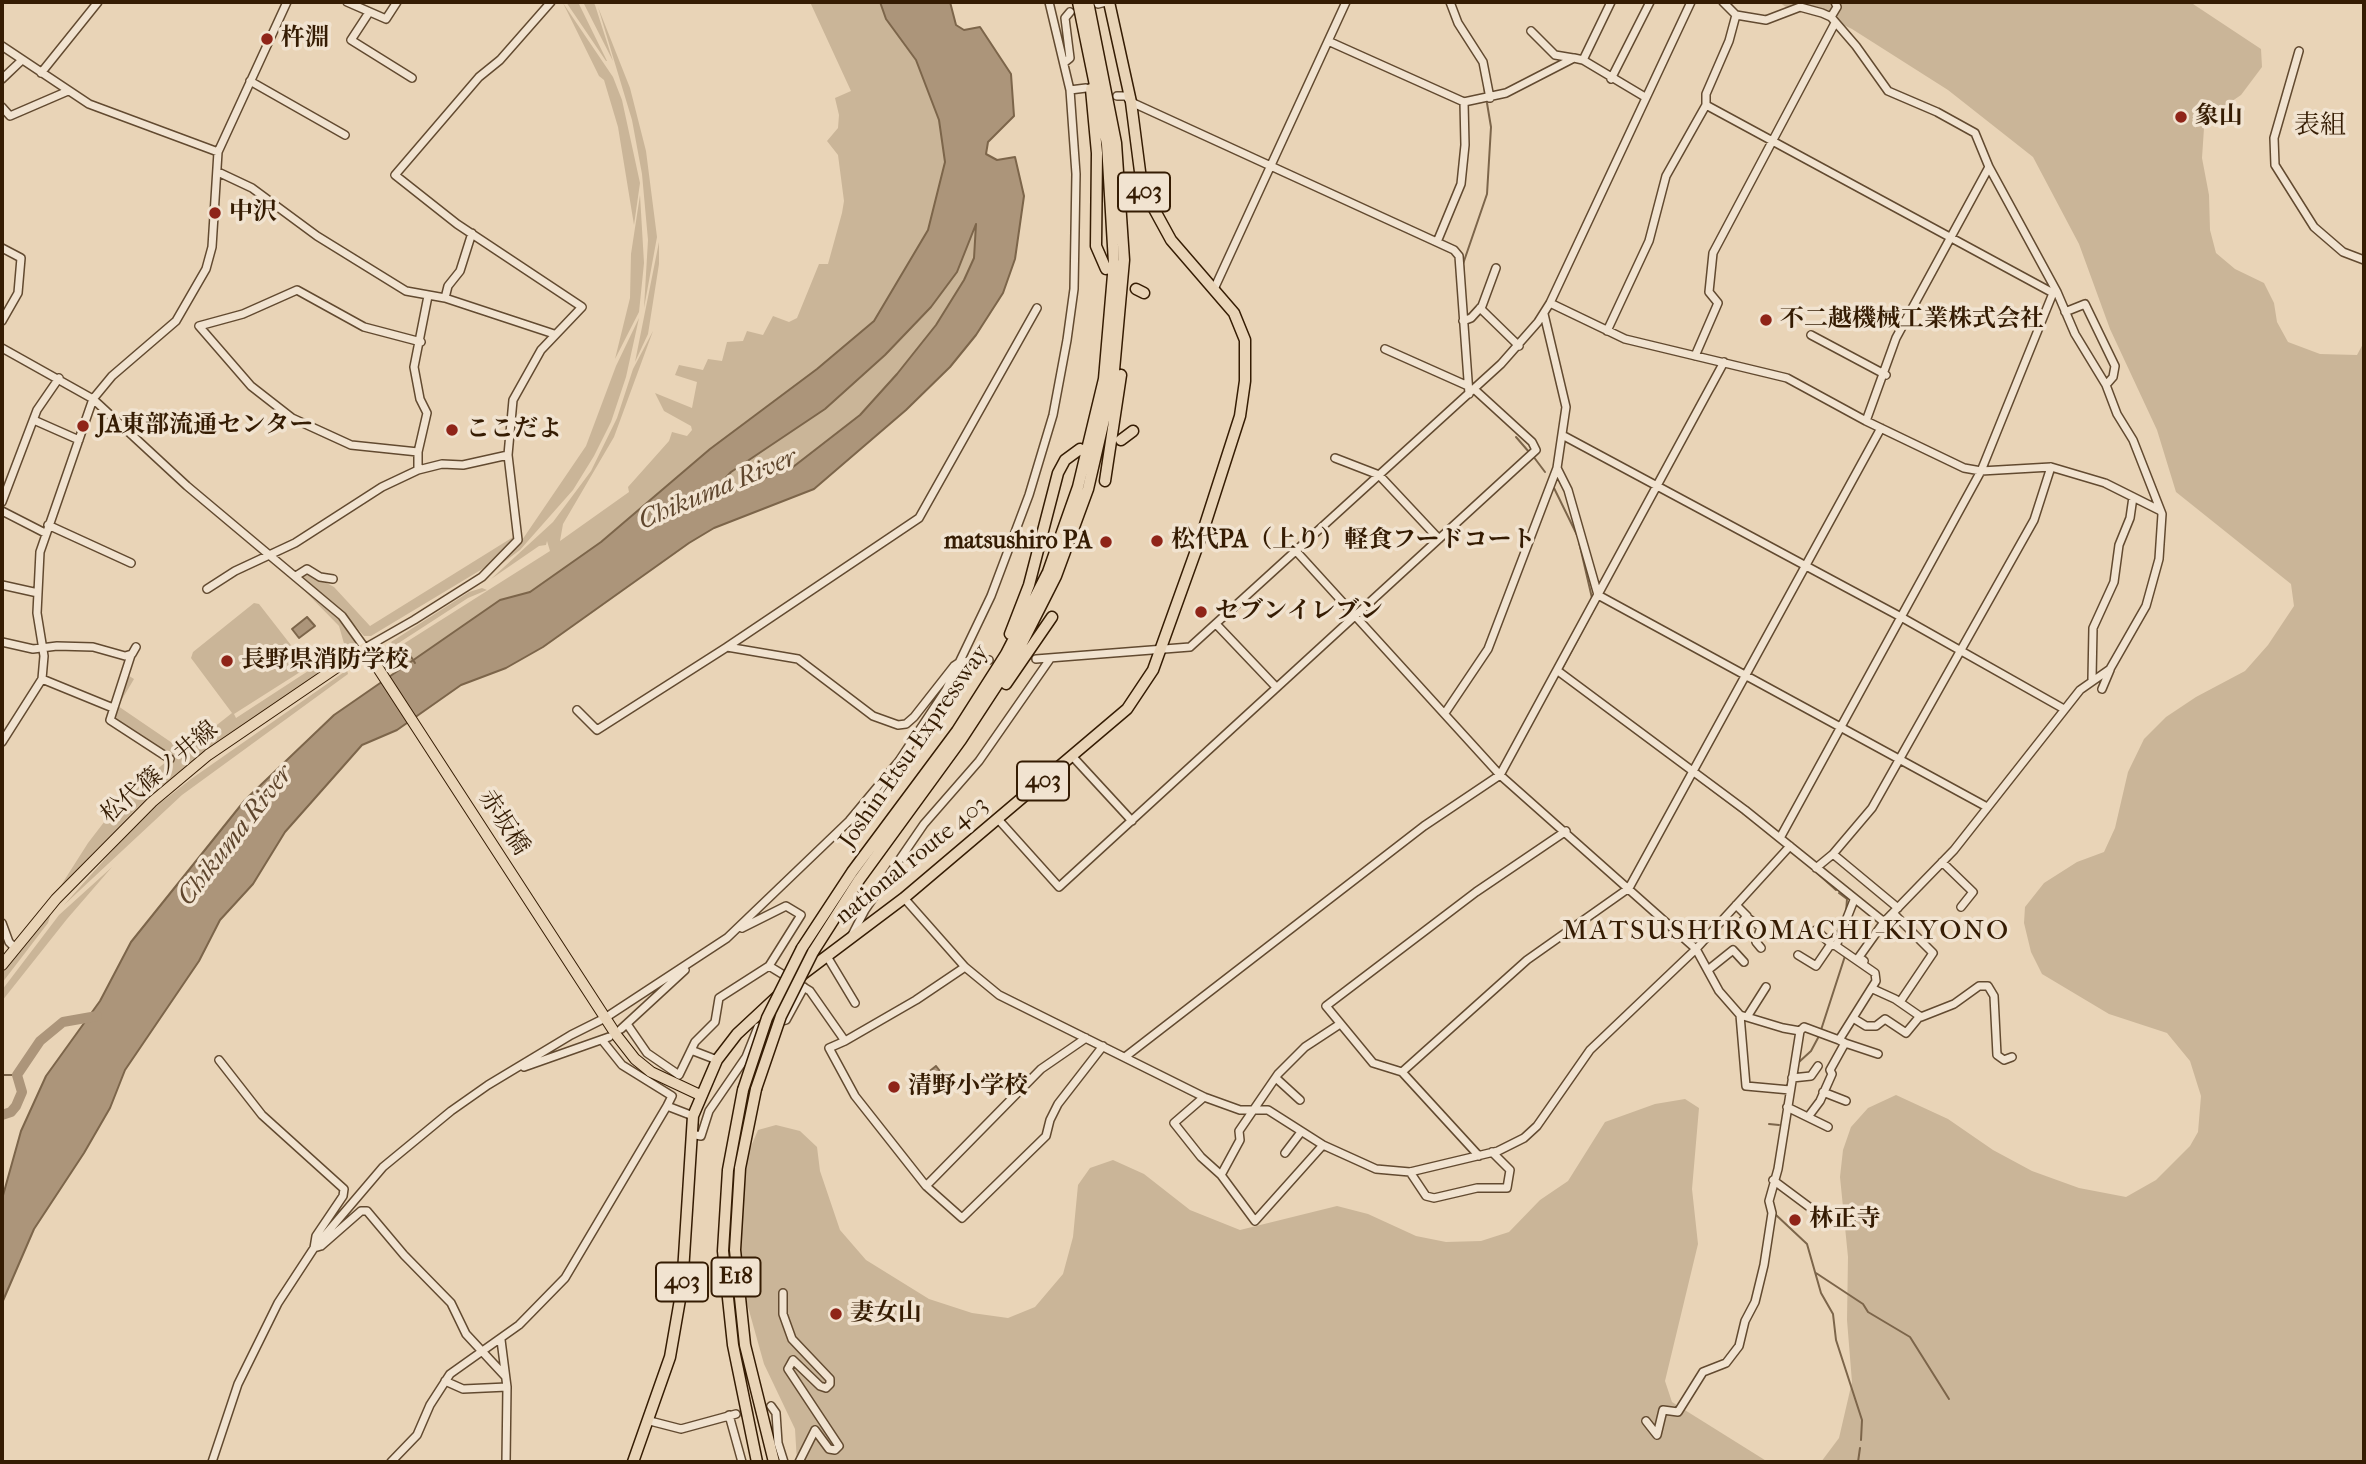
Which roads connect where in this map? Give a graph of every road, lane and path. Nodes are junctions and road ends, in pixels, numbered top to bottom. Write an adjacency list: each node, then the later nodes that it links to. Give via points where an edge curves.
1 (98, 2): 26 (street)
2 (287, 2): 30 (street)
3 (347, 2): 16 (street)
4 (397, 2): 16 (street, via 386,19)
5 (551, 2): 47 (street, via 395,175)
6 (1049, 2): 25 (street)
7 (1101, 2): 37 (highway, national route 403 / 403); 51 (highway, Joshin-Etsu Expressway / E18)
8 (1346, 2): 20 (street)
9 (1450, 2): 36 (street, via 1483,62)
10 (1609, 2): 23 (street)
11 (1650, 2): 29 (street)
12 (1691, 2): 35 (street)
13 (1723, 2): 17 (street)
14 (1835, 2): 18 (street)
15 (1075, 5): 25 (street, via 1065,18 1070,58); 54 (highway, via 1095,131 1096,246); 142 (highway, Joshin-Etsu Expressway / E18, via 1103,118 1111,183 1113,296 1104,379 1078,487 1048,572 1011,645)
16 (368, 13): 27 (street, via 351,40)
17 (1737, 15): 18 (street, via 1766,20 1810,7); 39 (street, via 1706,94)
18 (1833, 20): 42 (street); 45 (street, via 1888,91 1975,133)
19 (1531, 31): 23 (street, via 1555,55)
20 (1328, 41): 38 (street); 44 (street)
21 (2, 46): 24 (street)
22 (2299, 51): 52 (street, via 2274,138 2275,165 2314,227 2343,252)
23 (1578, 59): 29 (street); 36 (street)
24 (22, 60): 26 (street); 28 (street)
25 (1065, 62): 32 (street)
26 (41, 73): 33 (street)
27 (412, 78)
28 (2, 79)
29 (1611, 79): 35 (street)
30 (250, 81): 41 (street); 43 (street)
31 (1086, 88): 32 (street)
32 (1070, 90): 129 (street, via 1077,227 1068,340 1053,415 1029,495)
33 (68, 91): 40 (street, via 10,116); 43 (street, via 123,118)
34 (1116, 96): 37 (street, via 1126,96)
35 (1644, 97): 59 (street)
36 (1490, 98): 38 (street)
37 (1131, 102): 44 (street); 55 (highway, national route 403 / 403, via 1142,187 1154,214 1171,240)
38 (1464, 102): 49 (street, via 1461,184)
39 (1706, 105): 42 (street); 66 (street, via 1667,176 1649,242)
40 (2, 107)
41 (345, 135)
42 (1773, 139): 48 (street); 73 (street, via 1713,253 1709,292 1718,303)
43 (218, 152): 46 (street)
44 (1271, 164): 49 (street); 55 (street)
45 (1990, 167): 48 (street); 56 (street)
46 (218, 172): 57 (street, via 252,188 317,236 406,290); 79 (street, via 210,258 197,288 176,321 112,376)
47 (472, 233): 58 (street); 67 (street, via 582,307)
48 (1951, 236): 56 (street); 75 (street, via 1896,338)
49 (1437, 242): 65 (street, via 1459,256)
50 (2, 248): 64 (street, via 21,258 18,293)
51 (1124, 260): 96 (highway, via 1121,370); 149 (highway, Joshin-Etsu Expressway / E18, via 1108,408 1068,547 1014,659)
52 (2364, 260)
53 (1496, 268): 61 (street)
54 (1106, 269)
55 (1215, 287): 122 (highway, national route 403 / 403, via 1234,313 1245,340 1240,416)
56 (2055, 293): 62 (street); 94 (street)
57 (428, 296): 58 (street); 69 (street)
58 (445, 298): 67 (street)
59 (1550, 303): 63 (street); 66 (street)
60 (1037, 308): 120 (street, via 919,518)
61 (1480, 308): 65 (street); 70 (street)
62 (2065, 312): 77 (street); 77 (street, via 2085,304 2115,366)
63 (1544, 314): 70 (street); 84 (street, via 1566,407)
64 (2, 321)
65 (1463, 321): 78 (street)
66 (1607, 331): 73 (street)
67 (554, 334): 89 (street, via 513,400)
68 (1811, 335): 75 (street)
69 (421, 342): 88 (street, via 414,367 427,412); 88 (street, via 364,327 297,290 243,314 199,326 251,386 292,418 351,445)
70 (1519, 346): 78 (street)
71 (2, 348): 76 (street)
72 (1385, 349): 78 (street)
73 (1695, 356): 74 (street)
74 (1724, 362): 81 (street, via 1787,378); 97 (street)
75 (1885, 375): 81 (street)
76 (59, 378): 79 (street); 80 (street, via 37,410)
77 (2106, 385): 100 (street)
78 (1470, 390): 95 (street); 103 (street, via 1536,450)
79 (93, 399): 85 (street); 105 (street)
80 (36, 421): 85 (street); 99 (street)
81 (1866, 421): 82 (street)
82 (1881, 428): 94 (street, via 1964,468); 107 (street)
83 (1133, 431): 86 (highway)
84 (1564, 436): 92 (street); 97 (street)
85 (79, 440): 102 (street)
86 (1121, 440)
87 (1080, 449): 142 (highway, via 1065,460 1058,473 1017,618)
88 (418, 452): 93 (street)
89 (508, 456): 93 (street); 124 (street, via 520,535 516,543 482,577)
90 (1335, 458): 95 (street)
91 (2051, 467): 94 (street); 98 (street, via 2105,482); 123 (street, via 2034,520)
92 (1557, 468): 113 (street, via 1572,503); 140 (street, via 1488,649)
93 (418, 470): 105 (street)
94 (1981, 471): 116 (street)
95 (1378, 475): 103 (street); 104 (street)
96 (1105, 481)
97 (1658, 486): 107 (street); 113 (street)
98 (2133, 497): 100 (street); 134 (street, via 2114,582 2092,628)
99 (2, 502)
100 (2159, 510): 130 (street, via 2161,548 2146,606)
101 (2, 511): 102 (street)
102 (46, 529): 106 (street); 112 (street)
103 (1439, 539): 114 (street)
104 (1296, 551): 114 (street); 117 (street)
105 (269, 554): 108 (street); 111 (street)
106 (131, 563)
107 (1807, 566): 116 (street); 132 (street)
108 (296, 576): 109 (street, via 307,569); 124 (street, via 342,616)
109 (333, 579)
110 (2, 585): 112 (street)
111 (207, 589)
112 (38, 593): 121 (street)
113 (1598, 595): 131 (street); 132 (street)
114 (1354, 614): 135 (street); 140 (street)
115 (1052, 617): 149 (highway, via 976,727)
116 (1901, 617): 123 (street); 141 (street)
117 (1216, 624): 122 (street, via 1190,648); 135 (street)
118 (2, 642): 121 (street)
119 (136, 647): 125 (street)
120 (727, 647): 129 (street, via 798,659 873,716 898,725 914,717); 139 (street, via 597,730)
121 (42, 649): 125 (street, via 69,646); 133 (street)
122 (1161, 649): 126 (street); 144 (highway, national route 403 / 403, via 1127,709)
123 (1961, 650): 138 (street); 146 (street)
124 (367, 652): 173 (main road, 松代篠ノ井線, via 208,755 160,794 56,899); 191 (main road, 赤坂橋)
125 (131, 655): 137 (street)
126 (1049, 659): 128 (street); 171 (street, via 979,761 924,824 864,910)
127 (989, 660): 129 (street)
128 (1036, 660)
129 (960, 662): 170 (street, via 922,729 874,793)
130 (2110, 669): 134 (street); 136 (street)
131 (1558, 671): 147 (street); 148 (street)
132 (1746, 676): 141 (street); 147 (street)
133 (43, 679): 137 (street); 143 (street)
134 (2092, 679): 138 (street)
135 (1276, 687): 152 (street)
136 (2102, 689)
137 (113, 708): 145 (street, via 110,720)
138 (2064, 709): 150 (street)
139 (577, 710)
140 (1445, 713): 148 (street)
141 (1839, 727): 146 (street); 154 (street)
142 (957, 731): 176 (highway, Joshin-Etsu Expressway / E18, via 852,872)
143 (2, 742)
144 (1073, 757): 151 (highway, national route 403 / 403); 152 (street)
145 (170, 760)
146 (1900, 760): 150 (street); 156 (street, via 1872,808)
147 (1694, 773): 154 (street); 159 (street)
148 (1500, 775): 153 (street); 203 (street, via 1424,826)
149 (923, 793): 176 (highway, Joshin-Etsu Expressway / E18)
150 (1987, 807): 157 (street)
151 (998, 818): 152 (street, via 1059,887); 160 (highway, national route 403 / 403)
152 (1132, 821)
153 (1566, 831): 159 (street); 195 (street, via 1476,891 1326,1006)
154 (1780, 838): 155 (street)
155 (1790, 846): 158 (street); 162 (street)
156 (1833, 854): 158 (street); 164 (street)
157 (1942, 862): 163 (street, via 1973,892); 164 (street)
158 (1816, 868): 161 (street)
159 (1629, 888): 174 (street); 209 (street, via 1527,960)
160 (904, 898): 171 (highway, national route 403 / 403); 183 (street)
161 (1854, 900): 166 (street); 172 (street)
162 (1736, 905): 165 (street); 174 (street)
163 (1961, 907)
164 (1896, 911): 166 (street); 189 (street, via 1933,953)
165 (1746, 917): 168 (street); 175 (street, via 1761,927 1756,942)
166 (1884, 922): 185 (street, via 1859,957)
167 (2, 923): 173 (street)
168 (1739, 925)
169 (1816, 930): 172 (street)
170 (727, 937): 181 (street); 182 (street, via 786,906 801,915)
171 (850, 938): 178 (highway, national route 403 / 403)
172 (1833, 945): 177 (street, via 1816,966); 185 (street)
173 (16, 948): 180 (main road, 松代篠ノ井線)
174 (1696, 948): 184 (street); 227 (street, via 1590,1050 1537,1126 1524,1138)
175 (1761, 948)
176 (808, 950): 250 (highway, Joshin-Etsu Expressway / E18, bridge, via 767,1018 743,1090 728,1170 724,1261 733,1345); 251 (highway, Joshin-Etsu Expressway / E18, bridge, via 755,1089 740,1168 735,1250 745,1345)
177 (1798, 955)
178 (828, 958): 186 (highway, national route 403 / 403); 190 (street)
179 (1744, 962): 184 (street, via 1734,950)
180 (2, 965)
181 (690, 965): 191 (street); 201 (street, via 624,1026 647,1053 679,1075)
182 (769, 966): 186 (street); 201 (street, via 719,998 715,1022)
183 (965, 967): 197 (street, via 999,995); 198 (street)
184 (1708, 970): 192 (street, via 1730,1007)
185 (1870, 970): 188 (street, via 1875,973)
186 (800, 983): 198 (street); 206 (highway, national route 403 / 403, via 737,1034); 225 (street, via 786,1020 758,1027 746,1057 709,1111 701,1136)
187 (1766, 987): 192 (street)
188 (1873, 989): 189 (street); 194 (street)
189 (1900, 1002): 193 (street)
190 (855, 1003)
191 (603, 1016): 208 (street); 214 (main road, via 635,1059 651,1072)
192 (1744, 1016): 196 (street); 212 (street, via 1740,1044 1746,1086)
193 (1920, 1016): 194 (street, via 1906,1032 1885,1019 1877,1026 1866,1026); 204 (street, via 1936,1013 1979,986 1988,986 1994,996 1997,1055 2004,1060)
194 (1853, 1018): 199 (street)
195 (1340, 1024): 209 (street, via 1373,1063); 211 (street, via 1305,1047)
196 (1800, 1031): 199 (street, via 1804,1027); 210 (street)
197 (1086, 1038): 200 (street); 233 (street, via 1041,1069)
198 (845, 1041): 233 (street, via 829,1048 855,1096)
199 (1842, 1041): 202 (street); 213 (street)
200 (1102, 1046): 203 (street); 233 (street, via 1065,1094 1046,1136 962,1218)
201 (691, 1051): 206 (street)
202 (1878, 1054)
203 (1125, 1057): 215 (street)
204 (2012, 1057)
205 (219, 1060): 235 (street, via 262,1115 344,1189 316,1236)
206 (717, 1060): 214 (highway, national route 403 / 403)
207 (1818, 1066): 210 (street, via 1811,1076)
208 (513, 1072): 218 (street, via 605,1038 622,1065 672,1096); 235 (street, via 451,1111 399,1152)
209 (1402, 1072): 229 (street)
210 (1792, 1078): 212 (street)
211 (1277, 1079): 216 (street); 220 (street)
212 (1790, 1090): 219 (street)
213 (1823, 1092): 217 (street); 222 (street)
214 (700, 1095): 221 (highway, national route 403 / 403)
215 (1204, 1097): 220 (street); 231 (street, via 1174,1123)
216 (1300, 1100)
217 (1846, 1101)
218 (667, 1107): 221 (street); 237 (street, via 565,1278)
219 (1787, 1107): 222 (street); 232 (street)
220 (1255, 1111): 224 (street, via 1268,1110); 231 (street, via 1239,1131 1240,1140)
221 (693, 1116): 225 (highway, national route 403 / 403)
222 (1808, 1117): 223 (street)
223 (1828, 1127)
224 (1301, 1132): 226 (street); 228 (street)
225 (691, 1134): 243 (highway, national route 403 / 403, via 680,1300 665,1378)
226 (1323, 1145): 230 (street, via 1376,1169); 231 (street, via 1255,1221)
227 (1492, 1152): 229 (street); 230 (street, via 1510,1170 1507,1188 1477,1188 1434,1198 1426,1196)
228 (1285, 1153)
229 (1479, 1156): 230 (street)
230 (1410, 1172)
231 (1221, 1175)
232 (1773, 1180): 234 (street, via 1821,1215); 244 (street, via 1760,1286 1736,1353 1726,1363 1703,1372 1678,1412 1663,1410 1657,1436)
233 (926, 1186)
234 (1856, 1216)
235 (314, 1248): 238 (street, via 360,1211 367,1211 451,1303 466,1334); 245 (street, via 257,1339)
236 (783, 1293): 253 (street, via 783,1314 792,1339 830,1384 820,1386 793,1360 788,1369 839,1446 830,1449 815,1430)
237 (501, 1340): 238 (street); 239 (street)
238 (482, 1353): 239 (street); 240 (street)
239 (505, 1376): 241 (street)
240 (445, 1381): 241 (street, via 463,1389); 246 (street, via 417,1436)
241 (507, 1387): 247 (street)
242 (771, 1406): 252 (street)
243 (650, 1421): 248 (highway, national route 403 / 403); 249 (street, via 681,1429 733,1415)
244 (1646, 1421)
245 (212, 1462)
246 (391, 1462)
247 (506, 1462)
248 (633, 1462)
249 (742, 1462)
250 (757, 1462)
251 (774, 1462)
252 (784, 1462)
253 (799, 1462)

